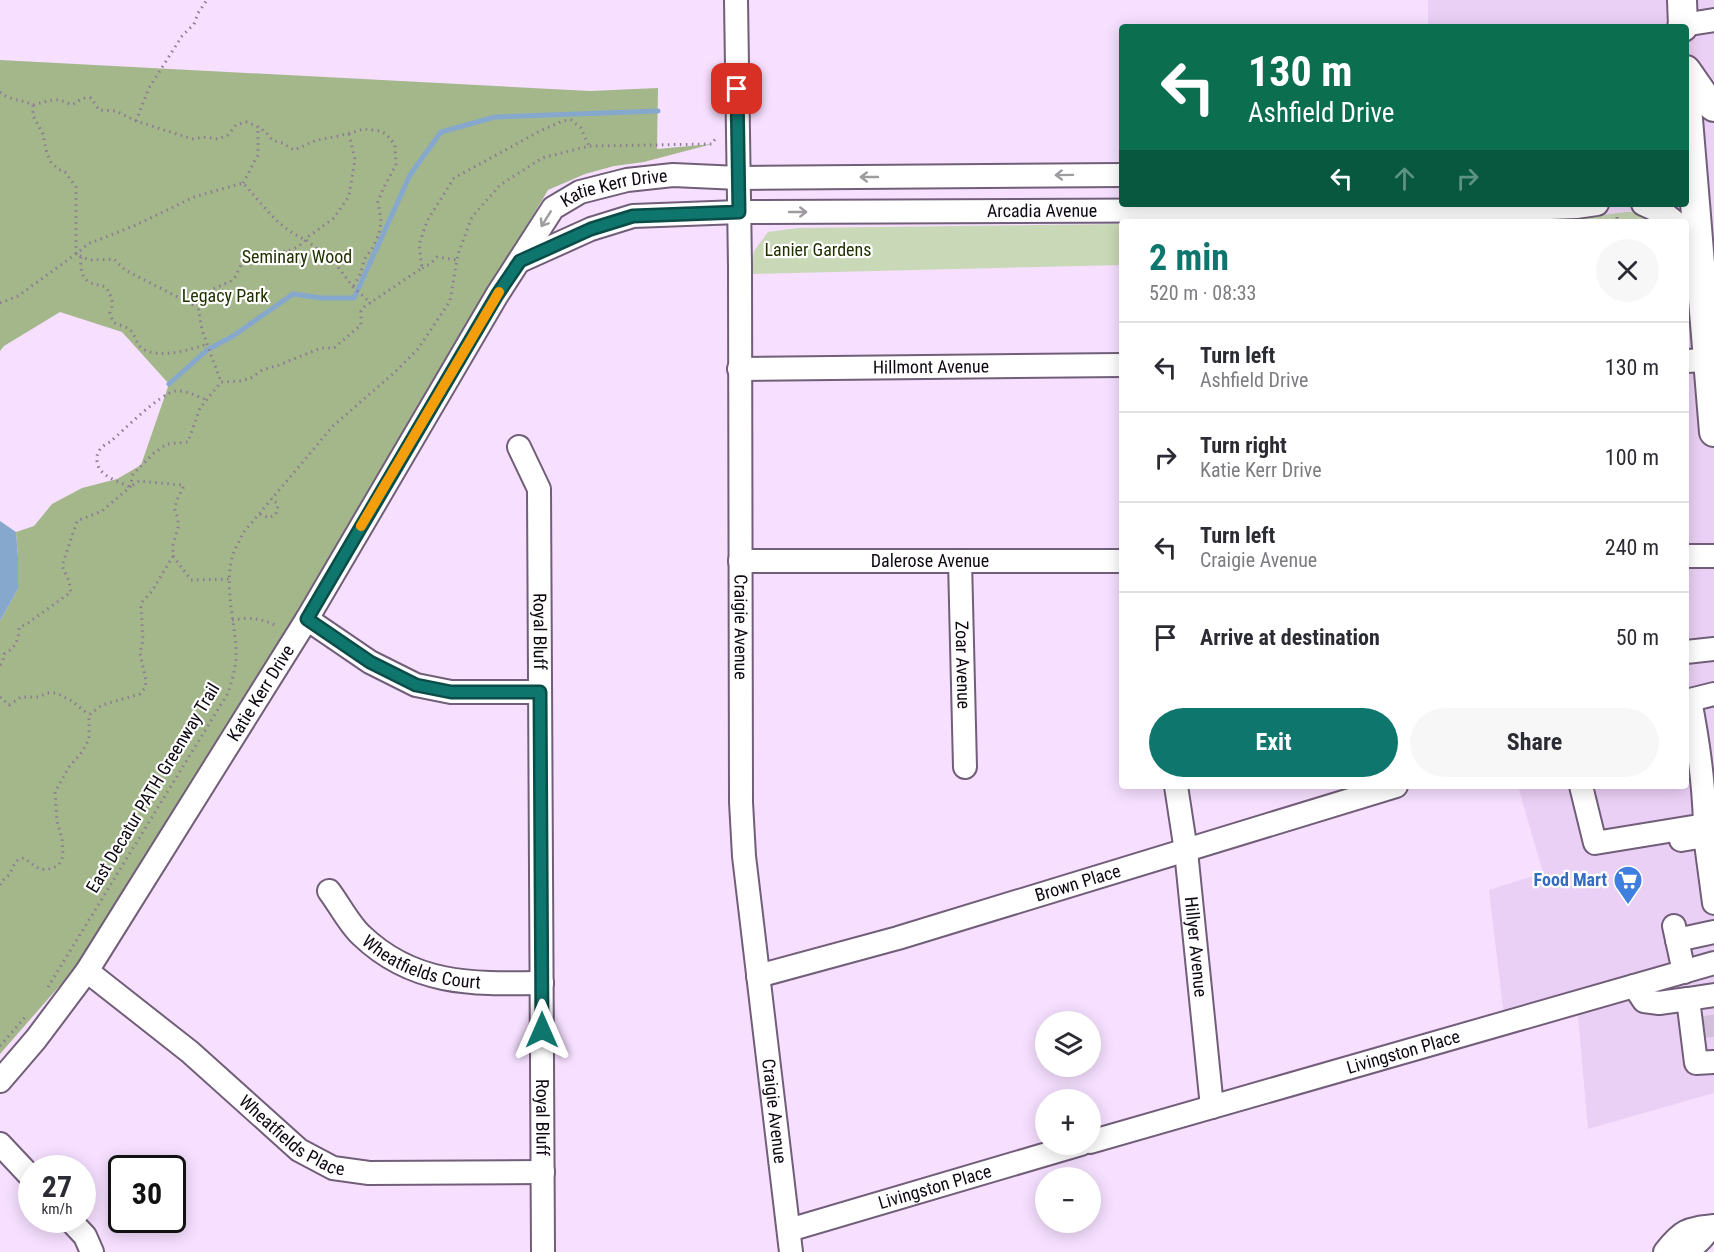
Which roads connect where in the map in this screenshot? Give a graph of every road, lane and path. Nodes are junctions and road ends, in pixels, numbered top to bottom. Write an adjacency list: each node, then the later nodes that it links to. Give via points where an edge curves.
1 (207, 0): 9 (path, via 149,88)
2 (736, 0): 16 (street, Craigie Avenue)
3 (1681, 20): 4 (street)
4 (1714, 20)
5 (1689, 73): 8 (main road, via 1709,103)
6 (0, 92): 7 (path)
7 (33, 105): 9 (path, via 61,99 71,105 91,98 99,110 116,111); 24 (path, via 33,117 51,162 76,187)
8 (1693, 107): 14 (main road)
9 (136, 121): 10 (path, via 192,139 218,139 246,122)
10 (258, 126): 11 (path, via 272,140 294,150); 17 (path, via 258,155)
11 (349, 133): 23 (path, via 355,159 349,196 334,218); 30 (path, via 364,129 381,131 396,145 396,165 378,202 379,234)
12 (718, 133): 13 (path, East Decatur PATH Greenway Trail, via 712,144)
13 (589, 146): 26 (path, East Decatur PATH Greenway Trail, via 542,158 500,185 472,217); 29 (path, via 581,128 570,120 563,121 454,178 427,221 419,245)
14 (1697, 170): 22 (main road)
15 (1119, 175): 16 (street, Arcadia Avenue, one-way to 16)
16 (739, 178): 20 (street, Craigie Avenue); 27 (street, Katie Kerr Drive, one-way to 27, via 673,176 627,180 580,192 553,208)
17 (243, 183): 23 (path, via 283,227); 24 (path, via 194,197 88,244)
18 (1576, 207): 20 (street, Arcadia Avenue, one-way to 18)
19 (1650, 207): 21 (street)
20 (739, 212): 27 (street, Katie Kerr Drive, via 633,216 591,229); 37 (street, Craigie Avenue)
21 (1672, 219)
22 (1688, 219)
23 (306, 240): 30 (path, via 335,263); 33 (path, via 288,251 251,257 241,265 235,278 197,301)
24 (76, 254): 25 (path); 31 (path, via 18,296)
25 (81, 256): 33 (path, via 89,260 114,259 126,270); 34 (path, via 84,277 106,287 111,297 113,322 130,330 140,347 164,354)
26 (457, 260): 29 (path, via 437,257); 43 (path, East Decatur PATH Greenway Trail, via 450,301 418,349 333,426)
27 (520, 261): 52 (street, Katie Kerr Drive)
28 (1689, 266): 35 (main road)
29 (422, 268): 32 (path)
30 (353, 287): 32 (path)
31 (0, 303)
32 (370, 303): 38 (path, via 361,311 361,325 334,348 321,348 262,370 251,378)
33 (197, 307): 34 (path)
34 (207, 344): 38 (path)
35 (1697, 361): 40 (main road)
36 (1119, 365): 37 (street, Hillmont Avenue)
37 (739, 369): 48 (street, Craigie Avenue)
38 (221, 382): 39 (path)
39 (207, 400): 42 (path, via 200,408 188,442 166,444 133,474); 42 (path, via 175,391 161,397 101,447 98,467 105,475)
40 (1714, 432)
41 (519, 447): 58 (street, Royal Bluff, via 539,489)
42 (130, 487): 45 (path, via 139,481 183,485 176,502 178,528); 57 (path, via 102,511 77,521 62,566 71,592 19,627 19,638 12,651 4,654)
43 (272, 498): 44 (path, East Decatur PATH Greenway Trail); 44 (path, via 278,505 276,514 269,518)
44 (259, 513): 51 (path, East Decatur PATH Greenway Trail, via 233,554)
45 (173, 556): 51 (path, via 191,580); 63 (path, via 141,607 140,653 145,688 140,694 102,705)
46 (1689, 556): 47 (street)
47 (1714, 556)
48 (740, 561): 49 (street, Dalerose Avenue); 79 (street, Craigie Avenue, via 741,802)
49 (960, 561): 50 (street, Dalerose Avenue); 65 (street, Zoar Avenue)
50 (1119, 561)
51 (230, 579): 53 (path, East Decatur PATH Greenway Trail)
52 (307, 619): 58 (street, via 370,662 416,685 451,692); 78 (street, Katie Kerr Drive)
53 (232, 620): 54 (path, via 263,619); 82 (path, East Decatur PATH Greenway Trail, via 237,649 228,693)
54 (277, 626)
55 (1714, 649): 56 (street)
56 (1689, 652)
57 (0, 665)
58 (540, 692): 80 (street, Royal Bluff)
59 (1714, 694): 61 (street)
60 (0, 698): 63 (path, via 9,705 21,697 56,693)
61 (1689, 700)
62 (1689, 702): 64 (street)
63 (89, 715): 73 (path, via 88,739 55,792 63,856 59,866 49,870 34,868 24,858 19,859)
64 (1705, 732): 69 (street)
65 (965, 767)
66 (1176, 789): 71 (street, Hillyer Avenue)
67 (1386, 789): 71 (street, Brown Place)
68 (1582, 789): 69 (street, via 1595,843 1705,825)
69 (1709, 794)
70 (1662, 844): 72 (street, via 1705,836)
71 (1186, 851): 79 (street, Brown Place); 88 (street, Hillyer Avenue)
72 (1711, 854): 75 (street)
73 (0, 885)
74 (329, 891): 80 (street, Wheatfields Court, via 360,934 395,962 439,978 483,984)
75 (1714, 903)
76 (1714, 932): 77 (street, via 1675,933)
77 (1701, 967): 81 (street, Livingston Place); 83 (street)
78 (87, 971): 87 (street, Katie Kerr Drive); 93 (street, Wheatfields Place, via 190,1052 299,1150 333,1168 369,1173)
79 (758, 976): 95 (street, Craigie Avenue)
80 (542, 983): 93 (street, Royal Bluff)
81 (1634, 986): 83 (street, via 1644,1000); 88 (street, Livingston Place)
82 (47, 989)
83 (1706, 1001): 86 (street, via 1696,1063)
84 (28, 1014): 85 (path)
85 (0, 1046)
86 (1714, 1062)
87 (0, 1081)
88 (1212, 1107): 89 (street, Livingston Place)
89 (1101, 1139)
90 (0, 1144): 92 (street)
91 (1044, 1155): 95 (street, Livingston Place)
92 (18, 1163)
93 (543, 1172): 99 (street, Royal Bluff)
94 (1712, 1226): 97 (street); 101 (street, via 1683,1232)
95 (789, 1230): 100 (street, Craigie Avenue)
96 (82, 1233): 98 (street)
97 (1688, 1251)
98 (92, 1252)
99 (543, 1252)
100 (791, 1252)
101 (1665, 1252)

